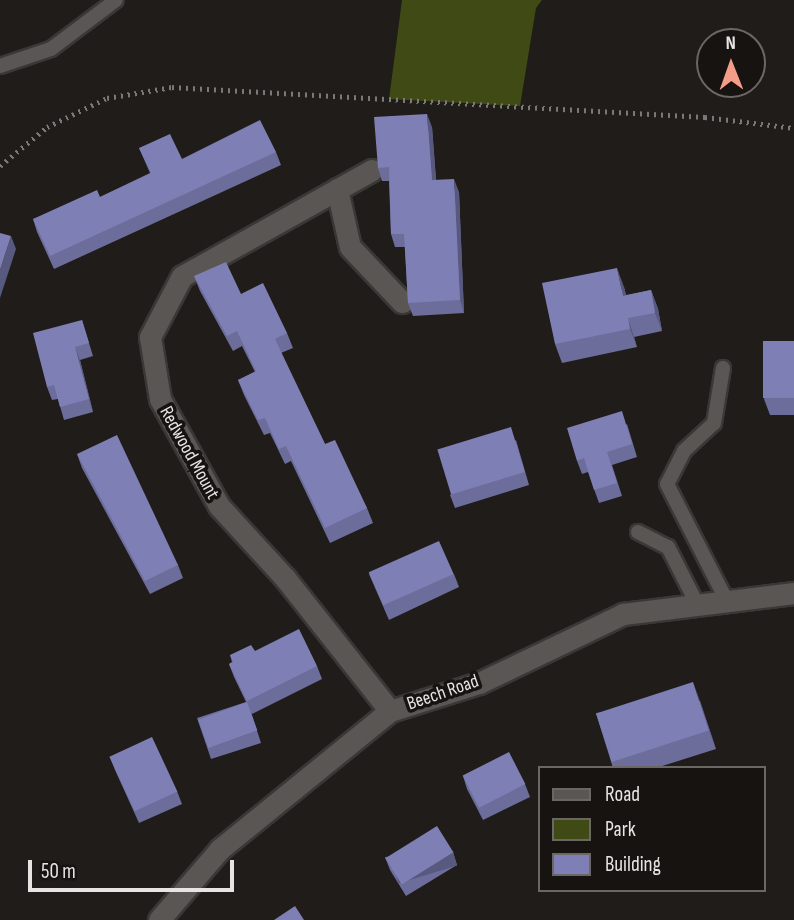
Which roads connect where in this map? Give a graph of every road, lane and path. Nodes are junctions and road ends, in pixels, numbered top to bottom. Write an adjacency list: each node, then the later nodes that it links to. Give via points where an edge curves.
1 (116, 0): 2 (lane, via 51,49)
2 (0, 66)
3 (794, 128): 4 (path, via 692,116 172,87 107,98 47,127)
4 (0, 166)
5 (372, 170): 6 (street, Redwood Mount)
6 (337, 189): 7 (street, via 350,247); 13 (street, Redwood Mount, via 182,276 150,337 160,399 219,506 285,578)
7 (402, 302)
8 (723, 368): 11 (lane, via 715,423 684,451 667,484)
9 (638, 532): 12 (lane, via 668,547)
10 (794, 593): 11 (street, Beech Road)
11 (727, 601): 12 (street, Beech Road)
12 (698, 604): 13 (street, Beech Road, via 623,614 479,683)
13 (390, 711): 14 (street, Beech Road, via 220,849)
14 (159, 920)

